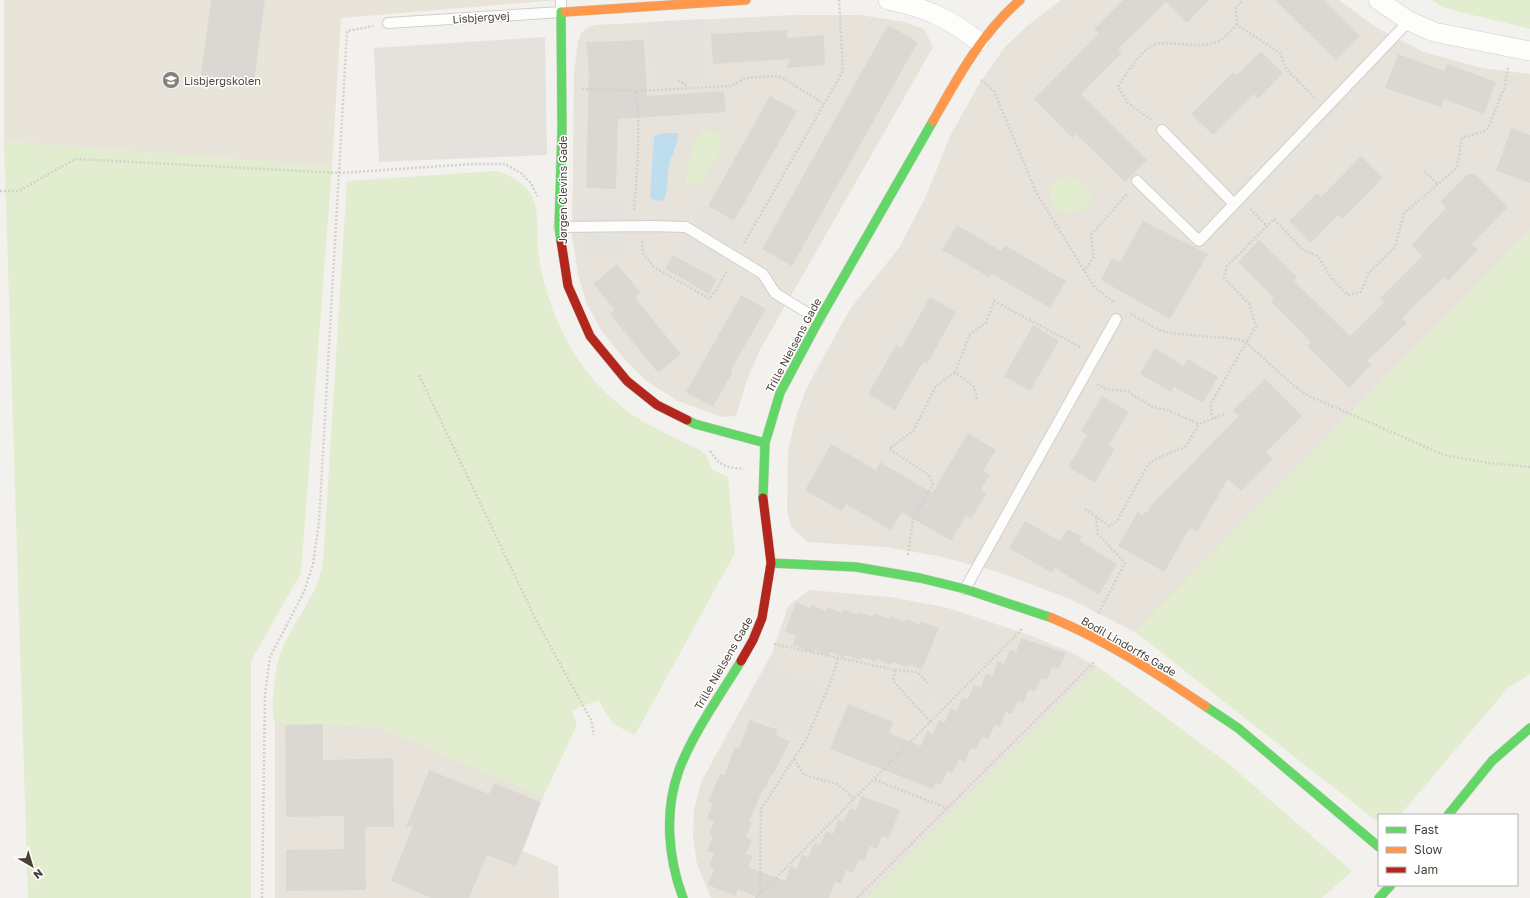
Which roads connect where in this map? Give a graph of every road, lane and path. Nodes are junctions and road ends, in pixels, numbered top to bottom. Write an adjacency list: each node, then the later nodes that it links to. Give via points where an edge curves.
1 (561, 0): 8 (lane)
2 (746, 0): 8 (street)
3 (839, 0): 20 (path, via 843,70)
4 (888, 0): 12 (street, via 937,14)
5 (1020, 0): 12 (street, Trille Nielsens Gade, via 1004,13)
6 (1242, 0): 11 (path, via 1236,7)
7 (1378, 0): 9 (street)
8 (561, 12): 10 (lane, Lisbjergvej); 17 (street, Jørgen Clevins Gade)
9 (1409, 21): 13 (street, via 1434,32); 21 (lane)
10 (388, 23): 24 (path, via 347,30)
11 (1237, 25): 21 (path, via 1280,53 1287,70); 22 (path, via 1219,41 1207,45 1154,45 1137,60 1118,86 1128,103)
12 (979, 42): 15 (street, Trille Nielsens Gade)
13 (1511, 47): 14 (street); 26 (path, via 1505,86 1487,130 1462,138 1457,168)
14 (1530, 51)
15 (964, 66): 34 (path, via 994,91 1036,192); 38 (street, Trille Nielsens Gade)
16 (678, 80): 18 (path, via 685,84)
17 (561, 88): 19 (path); 32 (street, Jørgen Clevins Gade)
18 (686, 89): 19 (path); 20 (path, via 730,86 747,78 777,76)
19 (636, 91): 30 (path, via 639,112 633,215)
20 (824, 104): 33 (path)
21 (1326, 109): 29 (lane)
22 (1162, 130): 29 (lane)
23 (1424, 170): 26 (path)
24 (339, 173): 27 (path, via 75,159 19,191); 28 (path, via 506,164 531,183); 73 (path, via 319,522 313,564 304,592 270,657 265,694)
25 (1137, 181): 29 (lane, via 1199,241); 34 (path, via 1091,236 1094,257)
26 (1438, 184): 31 (path, via 1404,213 1395,247 1369,274 1360,292 1348,295 1332,279 1318,256 1303,250 1274,219)
27 (0, 191)
28 (538, 197)
29 (1237, 202): 31 (path)
30 (636, 226): 32 (lane); 33 (lane, via 686,227); 33 (path, via 641,232 643,253 654,267 710,299)
31 (1267, 226): 39 (path, via 1227,266 1224,278 1249,304 1256,326)
32 (559, 228): 48 (street, Jørgen Clevins Gade, via 568,286 590,336 628,381 657,405 695,424)
33 (735, 257): 38 (lane, via 763,274 775,293)
34 (1083, 271): 35 (path, via 1095,288)
35 (1117, 304)
36 (1128, 312): 39 (path, via 1159,330)
37 (1116, 319): 40 (lane)
38 (819, 320): 48 (street, Trille Nielsens Gade, via 780,393)
39 (1246, 342): 46 (path, via 1210,405); 49 (path, via 1307,395 1444,454 1488,463)
40 (1096, 355): 41 (path, via 994,301 986,323 970,334); 43 (lane)
41 (955, 372): 44 (path, via 974,387); 53 (path, via 936,386 913,431 888,448 929,475 933,485 913,519)
42 (419, 375): 64 (path, via 537,622 591,720)
43 (1084, 376): 47 (path, via 1106,389 1127,391 1153,407 1167,410); 54 (lane)
44 (977, 399)
45 (1225, 414): 46 (path)
46 (1213, 419): 47 (path)
47 (1199, 424): 51 (path, via 1185,447 1148,465 1117,521 1109,526)
48 (765, 442): 52 (street, Trille Nielsens Gade, via 763,505)
49 (1530, 467)
50 (1085, 509): 51 (path)
51 (1096, 517): 56 (path, via 1098,534 1125,563)
52 (772, 563): 53 (street, Bodil Lindorffs Gade, via 856,567); 57 (street, Trille Nielsens Gade, via 762,618)
53 (905, 576): 54 (street, Bodil Lindorffs Gade)
54 (965, 589): 55 (street, Bodil Lindorffs Gade)
55 (1039, 612): 56 (street, Bodil Lindorffs Gade); 62 (path)
56 (1088, 634): 58 (street, Bodil Lindorffs Gade)
57 (753, 640): 59 (path); 74 (street, Trille Nielsens Gade, via 704,722 679,770 672,797 671,854)
58 (1110, 646): 68 (path); 70 (street, Bodil Lindorffs Gade, via 1238,728)
59 (838, 659): 60 (path); 65 (path, via 806,740)
60 (895, 670): 61 (path, via 917,672); 62 (path, via 893,681)
61 (928, 683)
62 (932, 722): 66 (path)
63 (1530, 728): 69 (street, via 1492,761)
64 (594, 735)
65 (794, 759): 67 (path, via 804,775 837,784); 72 (path, via 761,809)
66 (875, 780): 67 (path); 68 (path)
67 (855, 799): 72 (path)
68 (947, 808): 76 (path)
69 (1449, 814)
70 (1378, 846)
71 (1390, 886): 77 (street)
72 (760, 894): 75 (path)
73 (262, 898)
74 (683, 898)
75 (756, 898)
76 (856, 898)
77 (1379, 898)

